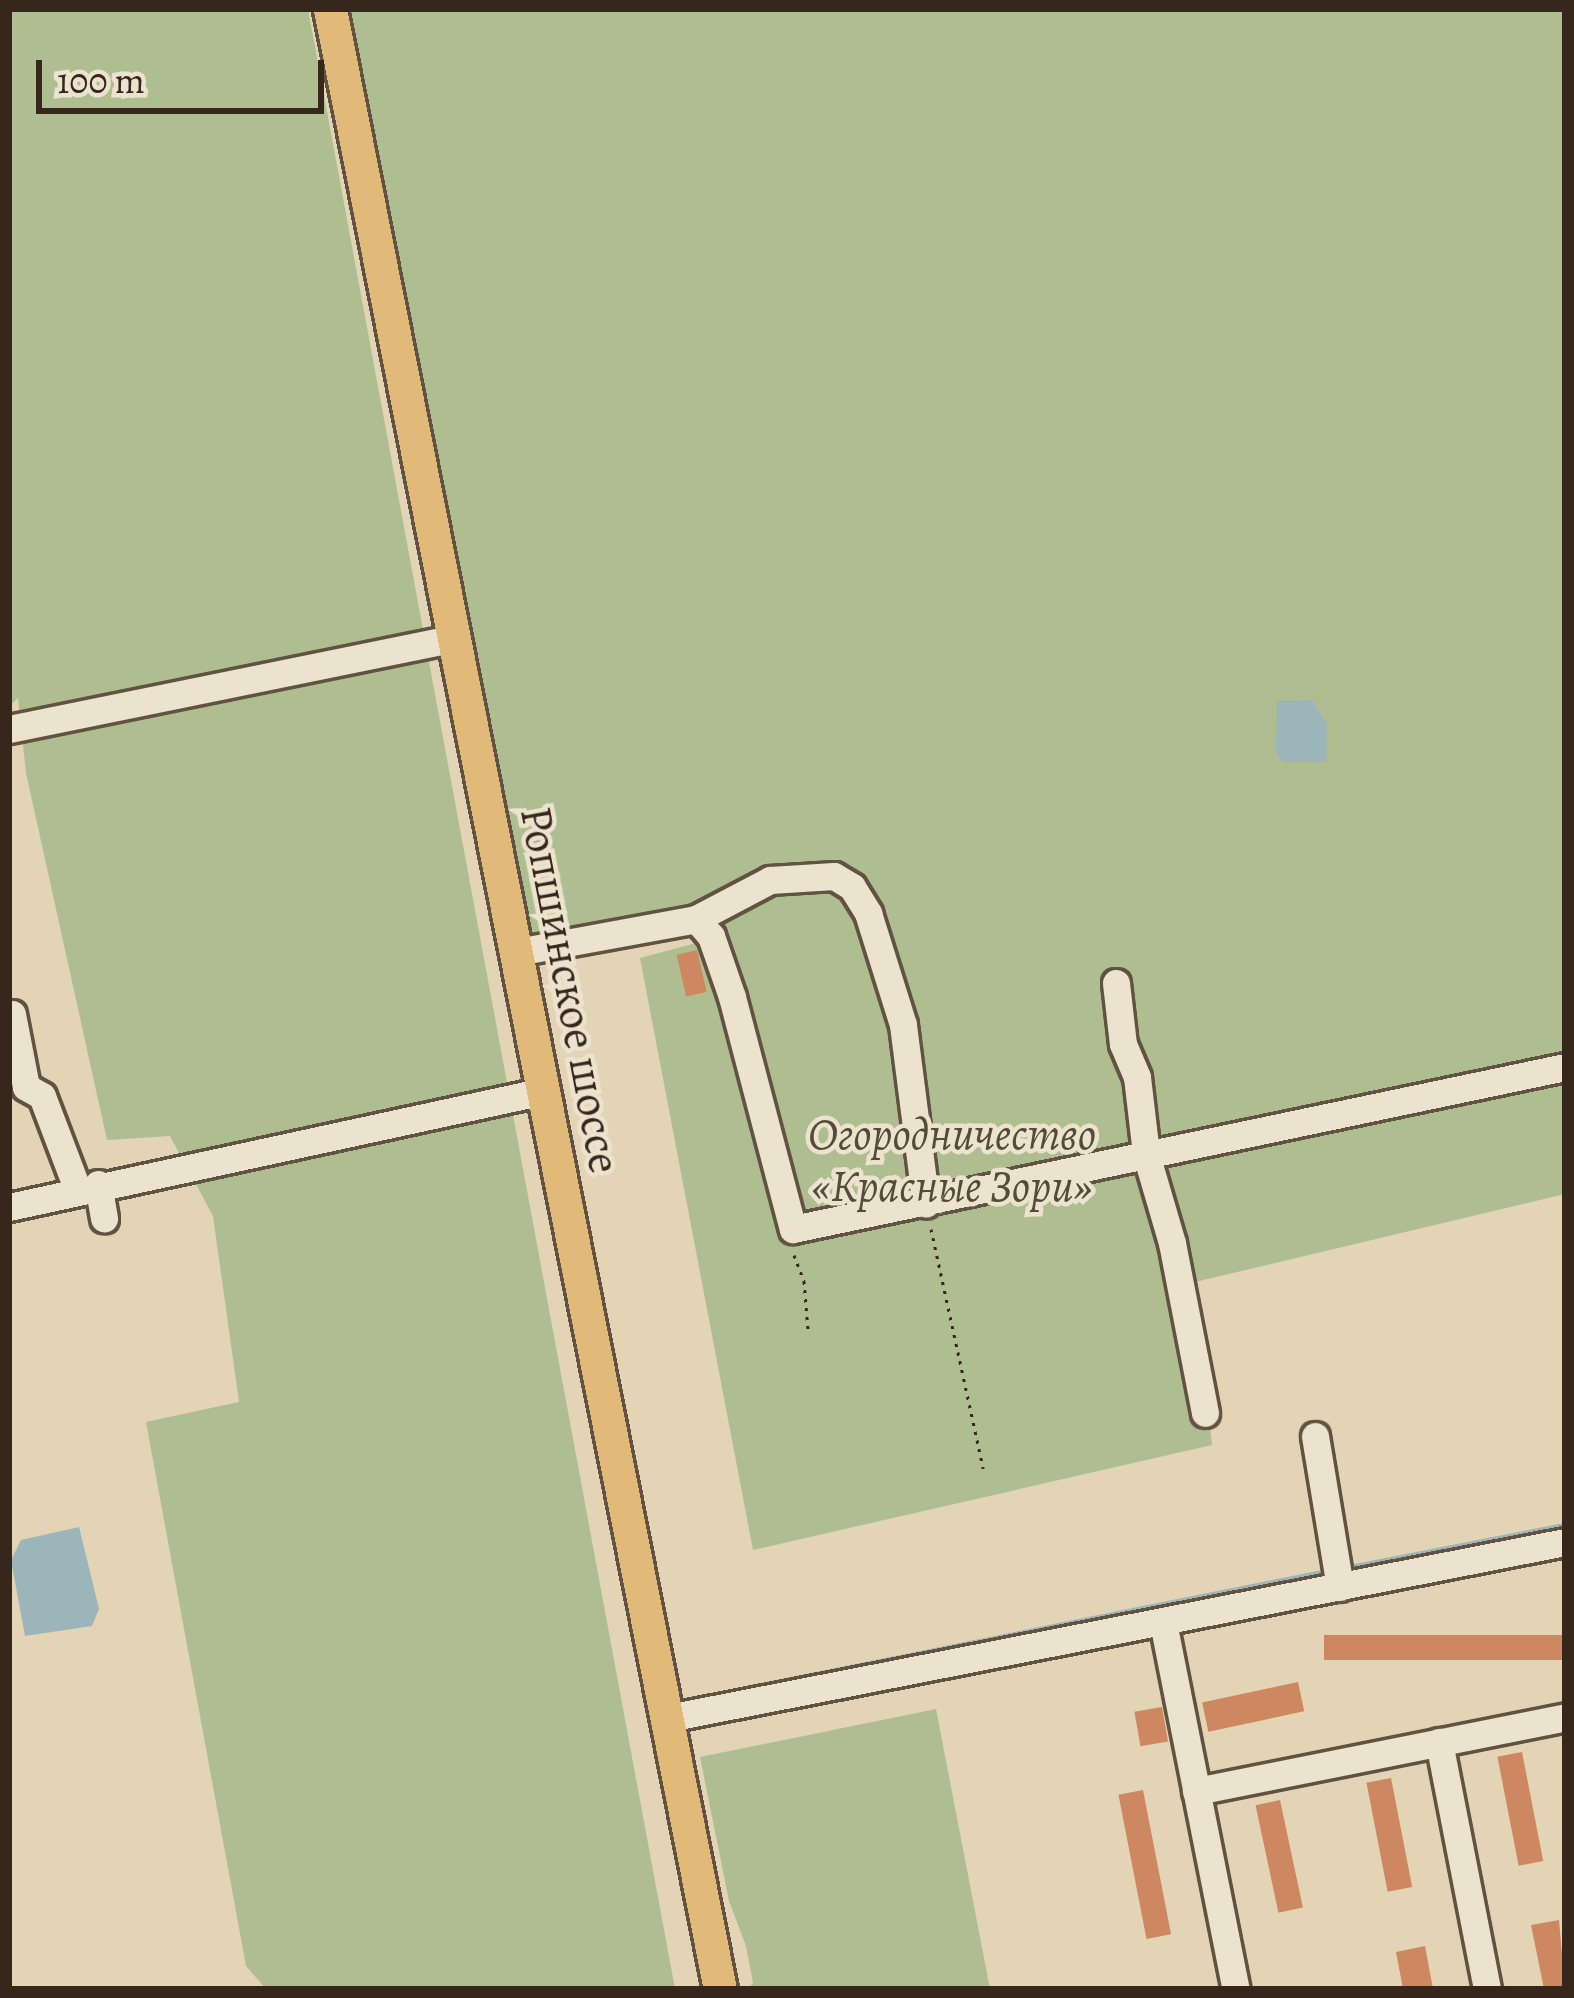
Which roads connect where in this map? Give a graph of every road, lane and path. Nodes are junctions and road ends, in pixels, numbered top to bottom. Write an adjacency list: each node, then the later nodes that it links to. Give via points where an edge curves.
1 (330, 9): 2 (main road, Ропшинское шоссе)
2 (454, 638): 3 (street); 5 (main road, Ропшинское шоссе)
3 (9, 729)
4 (696, 919): 5 (street); 12 (street, via 770,880 834,876 852,887 903,1025); 15 (street, via 711,936 732,997)
5 (517, 952): 9 (main road, Ропшинское шоссе)
6 (1116, 983): 10 (street)
7 (12, 1014): 11 (street, via 26,1087 42,1096)
8 (1565, 1067): 10 (street)
9 (544, 1091): 11 (street); 24 (main road, Ропшинское шоссе)
10 (1146, 1154): 12 (street); 17 (street)
11 (88, 1186): 13 (street); 14 (street)
12 (926, 1204): 15 (street); 19 (path)
13 (9, 1207)
14 (104, 1218)
15 (793, 1229): 16 (path)
16 (808, 1330)
17 (1205, 1413)
18 (1315, 1436): 21 (street)
19 (983, 1468)
20 (1565, 1542): 21 (street)
21 (1340, 1587): 22 (street)
22 (1163, 1622): 24 (street); 26 (street)
23 (1565, 1717): 25 (street)
24 (668, 1718): 27 (main road, Ропшинское шоссе)
25 (1438, 1742): 26 (street); 29 (street)
26 (1196, 1791): 28 (street)
27 (720, 1989)
28 (1236, 1989)
29 (1487, 1989)

